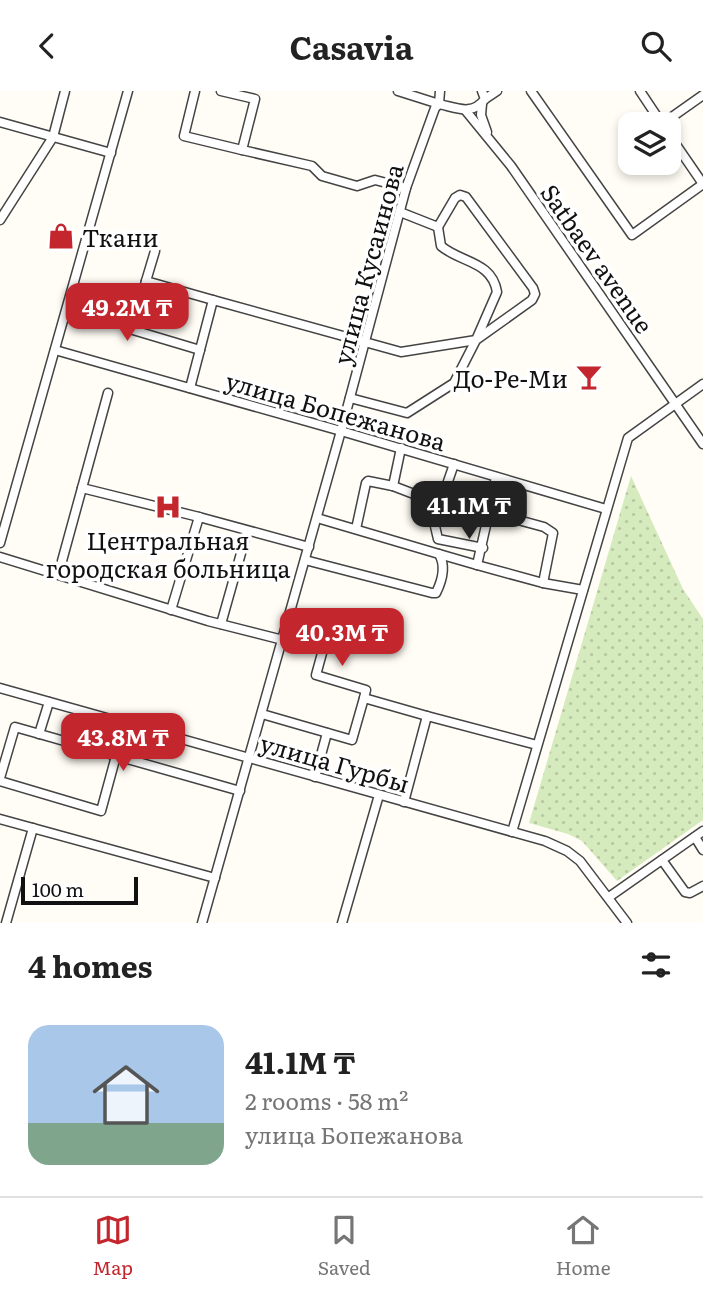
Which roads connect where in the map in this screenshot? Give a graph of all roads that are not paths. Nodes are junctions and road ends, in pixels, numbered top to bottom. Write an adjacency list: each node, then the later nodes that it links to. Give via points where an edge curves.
1 (65, 91): 18 (street)
2 (128, 91): 21 (street)
3 (195, 91): 19 (street, via 184,136)
4 (222, 91): 19 (street, via 255,99)
5 (398, 91): 12 (street)
6 (440, 91): 12 (street, улица Кусаинова)
7 (497, 91): 11 (street)
8 (531, 91): 20 (street, via 632,235 703,184)
9 (640, 91): 14 (street)
10 (703, 95): 15 (street)
11 (483, 98): 13 (street, via 475,109); 17 (street, via 481,115)
12 (439, 104): 13 (street); 22 (street, улица Кусаинова)
13 (466, 111): 17 (street, Satbaev avenue)
14 (654, 112)
15 (679, 112)
16 (0, 122): 18 (street)
17 (487, 135): 37 (street, Satbaev avenue)
18 (53, 137): 21 (street); 24 (street)
19 (242, 150): 22 (street, via 312,166 322,176 357,186 375,180)
20 (681, 152)
21 (111, 153): 31 (street)
22 (406, 188): 23 (street, улица Кусаинова)
23 (400, 212): 25 (street); 30 (street, улица Кусаинова)
24 (0, 220)
25 (439, 227): 29 (street, via 441,246 482,266 496,284 497,292); 29 (street, via 455,198 466,197 535,294)
26 (155, 251): 27 (street)
27 (146, 281): 28 (street); 32 (street, via 133,330)
28 (213, 300): 30 (street); 32 (street)
29 (476, 340): 30 (street, via 401,352); 36 (street, via 454,383 407,413)
30 (365, 343): 36 (street, улица Кусаинова)
31 (55, 350): 34 (street, улица Бопежанова); 51 (street)
32 (200, 350): 34 (street)
33 (703, 384): 37 (street)
34 (190, 388): 38 (street, улица Бопежанова)
35 (108, 393): 44 (street)
36 (350, 398): 38 (street, улица Кусаинова)
37 (675, 404): 39 (street, Satbaev avenue); 46 (street, via 628,439)
38 (341, 431): 40 (street, улица Бопежанова); 49 (street, улица Кусаинова)
39 (703, 443)
40 (401, 448): 41 (street, улица Бопежанова); 43 (street)
41 (454, 464): 42 (street, улица Бопежанова); 45 (street)
42 (496, 477): 46 (street, улица Бопежанова); 47 (street)
43 (393, 486): 45 (street); 50 (street, via 371,480 366,483)
44 (82, 488): 48 (street); 59 (street)
45 (440, 504): 55 (street, via 434,522 438,538)
46 (606, 509): 62 (street)
47 (489, 512): 55 (street); 61 (street, via 553,533)
48 (199, 517): 52 (street); 63 (street)
49 (317, 518): 50 (street); 54 (street, улица Кусаинова)
50 (356, 529): 56 (street)
51 (1, 531): 53 (street)
52 (247, 532): 54 (street); 65 (street)
53 (0, 543)
54 (309, 547): 58 (street, улица Кусаинова)
55 (482, 548): 60 (street)
56 (439, 554): 58 (street, via 443,569 436,593); 60 (street)
57 (0, 557): 63 (street)
58 (305, 559): 64 (street, улица Кусаинова)
59 (62, 561)
60 (477, 565): 61 (street)
61 (543, 583): 62 (street)
62 (583, 590): 74 (street)
63 (172, 610): 65 (street)
64 (288, 623): 66 (street, улица Кусаинова); 68 (street, via 327,635 316,675 366,689)
65 (221, 624): 66 (street)
66 (283, 640): 70 (street, улица Кусаинова)
67 (0, 688): 69 (street, улица Гурбы)
68 (364, 698): 71 (street); 72 (street, via 352,740)
69 (49, 702): 73 (street); 76 (street, улица Гурбы)
70 (262, 714): 72 (street); 76 (street, улица Кусаинова)
71 (427, 716): 74 (street); 81 (street)
72 (327, 733): 77 (street)
73 (40, 734): 75 (street); 78 (street, via 15,727)
74 (537, 745): 84 (street)
75 (116, 756): 78 (street, via 101,811); 79 (street)
76 (250, 757): 77 (street, улица Гурбы); 79 (street, улица Кусаинова)
77 (315, 777): 80 (street, улица Гурбы)
78 (0, 779)
79 (240, 791): 88 (street, улица Кусаинова)
80 (379, 795): 81 (street, улица Гурбы); 93 (street)
81 (404, 802): 84 (street, улица Гурбы)
82 (0, 820): 83 (street)
83 (33, 828): 88 (street); 91 (street)
84 (512, 832): 90 (street, улица Гурбы, via 566,851)
85 (699, 834): 86 (street); 87 (street)
86 (703, 850)
87 (662, 860): 89 (street, via 685,892); 90 (street)
88 (215, 878): 92 (street, улица Кусаинова)
89 (703, 886)
90 (609, 897): 94 (street, улица Гурбы)
91 (6, 923)
92 (202, 923)
93 (342, 923)
94 (627, 923)

